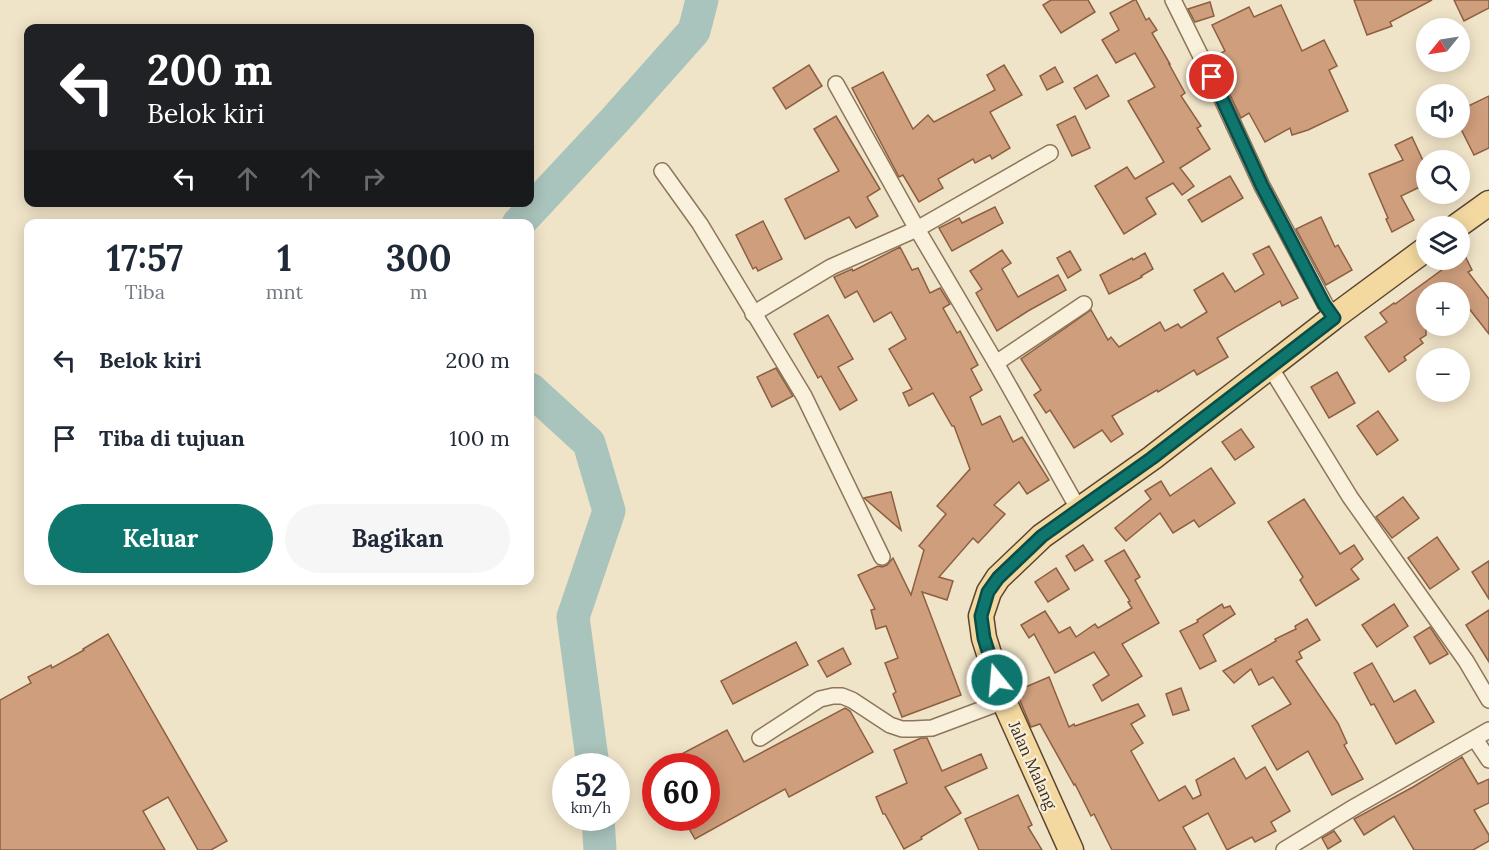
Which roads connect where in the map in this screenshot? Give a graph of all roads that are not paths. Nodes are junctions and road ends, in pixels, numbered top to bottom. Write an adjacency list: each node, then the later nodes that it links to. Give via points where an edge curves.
1 (1173, 0): 11 (street, via 1262,186)
2 (836, 84): 7 (street)
3 (1050, 153): 7 (street)
4 (662, 171): 10 (street, via 700,224)
5 (1489, 203): 6 (main road)
6 (1470, 217)
7 (917, 229): 10 (street, via 831,267); 12 (street)
8 (1416, 256): 11 (main road, Jalan Malang)
9 (1084, 304): 12 (street)
10 (753, 314): 15 (street, via 804,396)
11 (1334, 318): 13 (main road, Jalan Malang)
12 (996, 363): 14 (street)
13 (1270, 367): 14 (main road, Jalan Malang); 16 (street, via 1350,497)
14 (1079, 510): 17 (main road, Jalan Malang, via 1042,536 988,592 981,616 984,638)
15 (882, 557)
16 (1489, 699)
17 (1004, 701): 19 (street, via 932,728 902,729 852,700 833,696 820,699); 22 (main road, Jalan Malang)
18 (1489, 730): 20 (street)
19 (760, 738)
20 (1475, 738): 21 (street); 23 (street)
21 (1489, 760)
22 (1071, 850)
23 (1284, 850)

